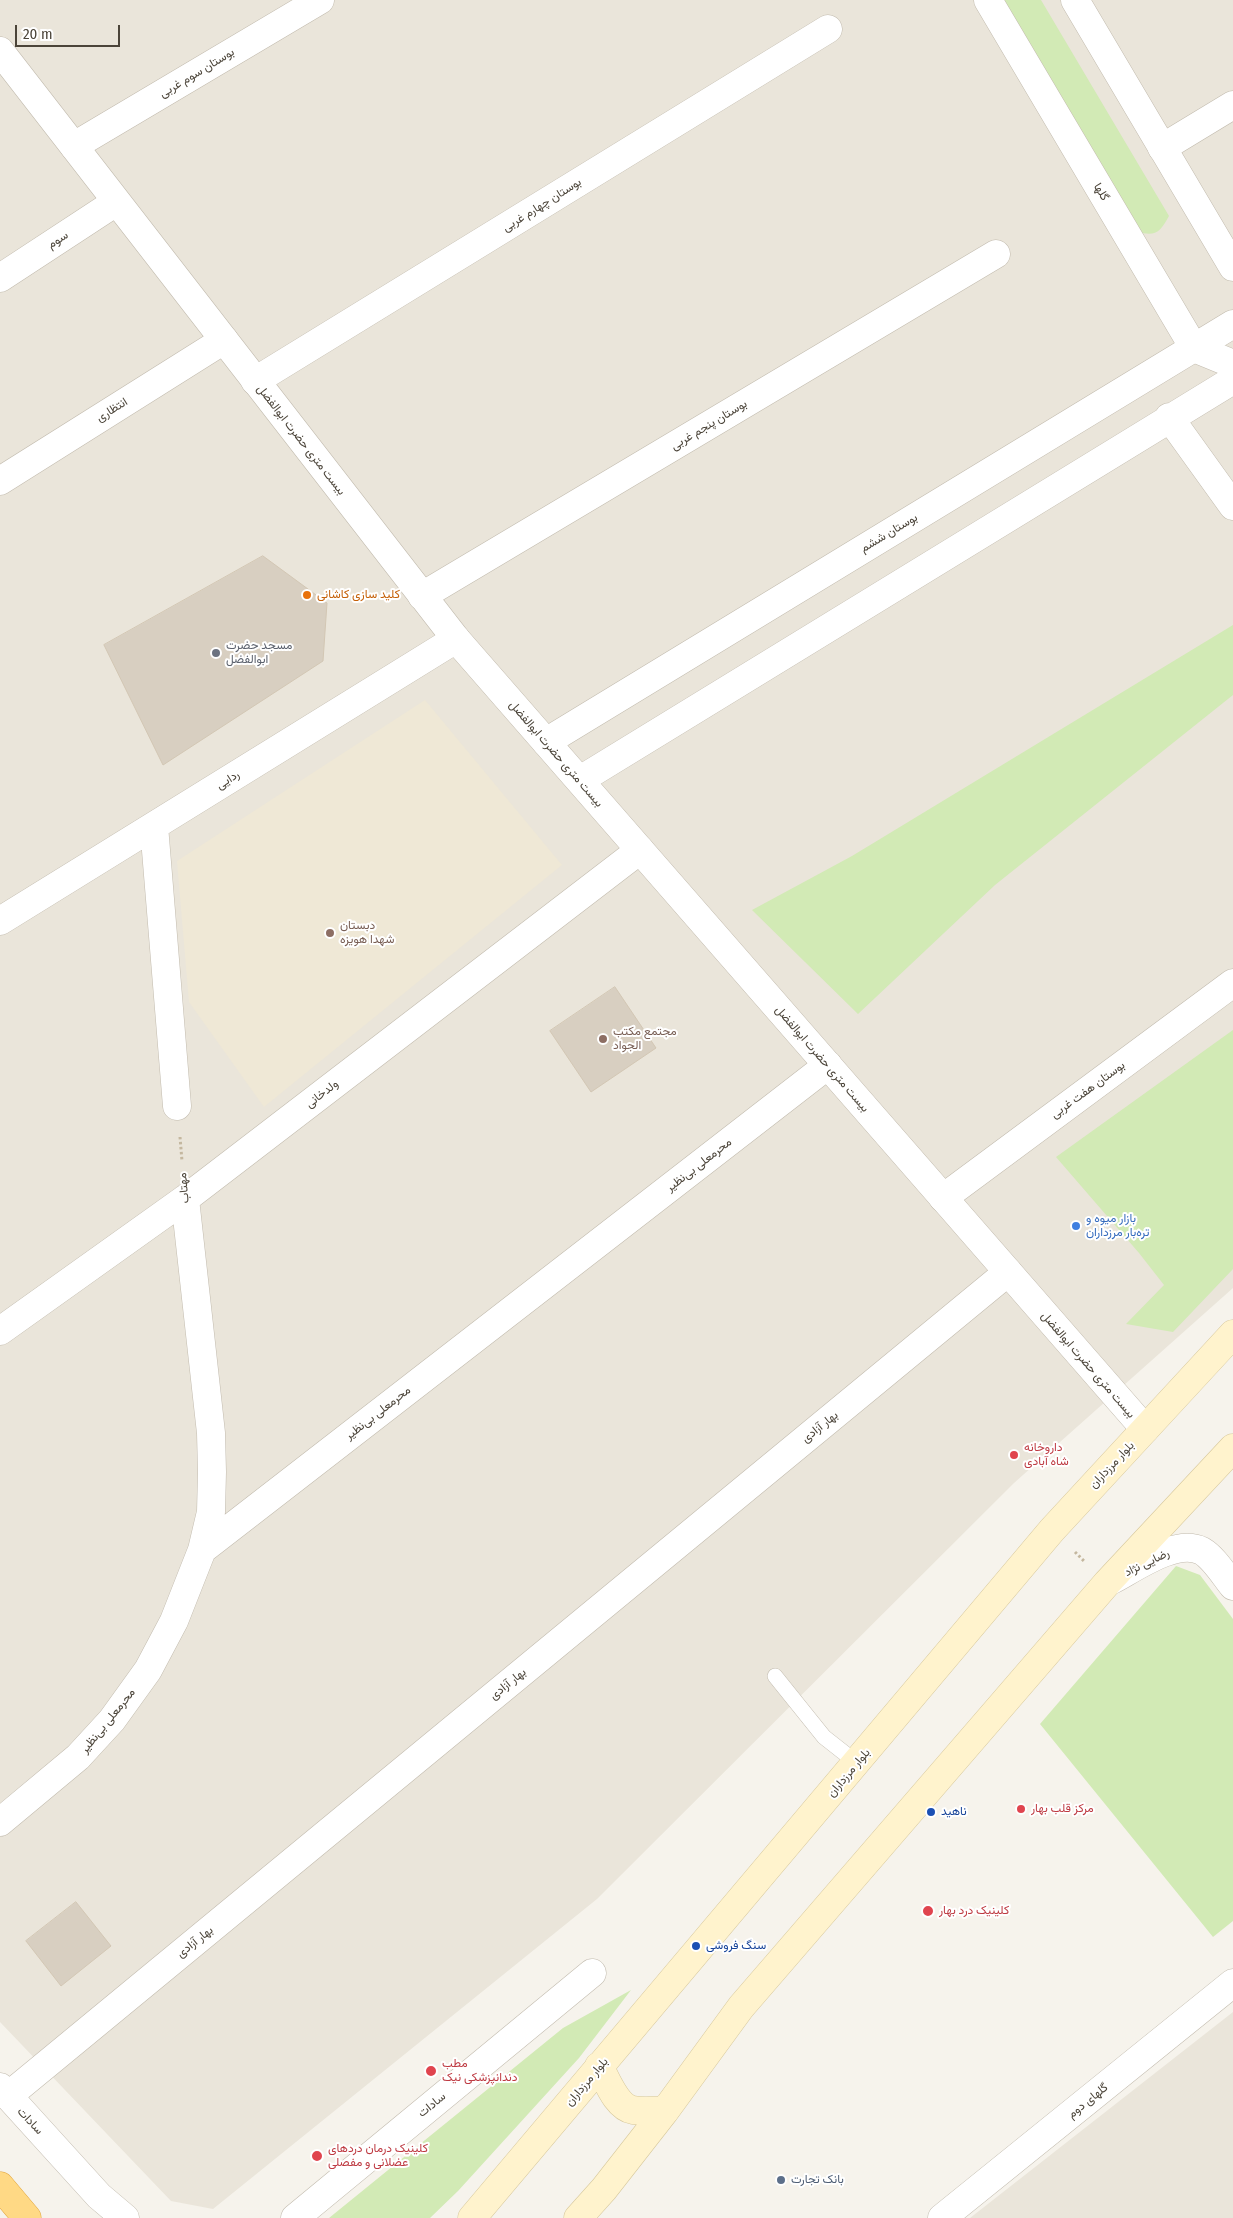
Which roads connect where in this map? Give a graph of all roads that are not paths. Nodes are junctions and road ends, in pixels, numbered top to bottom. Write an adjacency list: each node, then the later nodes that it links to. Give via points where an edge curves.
1 (320, 0): 7 (street, بوستان سوم غربی)
2 (988, 0): 15 (street, گلها)
3 (1075, 0): 8 (street)
4 (828, 29): 17 (street, بوستان چهارم غربی)
5 (0, 52): 7 (street, بیست متری حضرت ابوالفضل)
6 (1233, 105): 8 (street)
7 (74, 146): 9 (street, بیست متری حضرت ابوالفضل)
8 (1162, 148): 11 (street)
9 (116, 202): 12 (street, سوم); 14 (street, بیست متری حضرت ابوالفضل)
10 (996, 254): 22 (street, بوستان پنجم غربی)
11 (1233, 267)
12 (0, 278)
13 (1233, 324): 15 (street, بوستان ششم)
14 (224, 340): 17 (street, بیست متری حضرت ابوالفضل); 20 (street, انتظاری)
15 (1194, 348): 16 (street); 24 (street, بوستان ششم)
16 (1233, 364)
17 (255, 380): 22 (street, بیست متری حضرت ابوالفضل)
18 (1233, 380): 19 (street)
19 (1170, 417): 21 (street); 25 (street)
20 (0, 481)
21 (1233, 506)
22 (422, 596): 23 (street, بیست متری حضرت ابوالفضل)
23 (456, 639): 24 (street, بیست متری حضرت ابوالفضل); 26 (street, ردایی)
24 (546, 742): 25 (street, بیست متری حضرت ابوالفضل)
25 (580, 780): 27 (street, بیست متری حضرت ابوالفضل)
26 (154, 826): 28 (street, ردایی); 31 (street)
27 (640, 850): 30 (street, بیست متری حضرت ابوالفضل); 33 (street, ولدخانی)
28 (0, 921)
29 (1233, 983): 32 (street, بوستان هفت غربی)
30 (828, 1066): 32 (street, بیست متری حضرت ابوالفضل); 39 (street, محرمعلی بی‌نظیر)
31 (177, 1106)
32 (943, 1198): 34 (street, بیست متری حضرت ابوالفضل)
33 (185, 1199): 35 (street, ولدخانی); 39 (street, مهتاب, via 211,1432 211,1512)
34 (1008, 1272): 37 (street, بیست متری حضرت ابوالفضل); 48 (street, بهار آزادی)
35 (0, 1331)
36 (1233, 1334): 37 (main road, بلوار مرزداران)
37 (1145, 1429): 43 (main road, بلوار مرزداران, via 1052,1530)
38 (1233, 1448): 40 (main road)
39 (202, 1550): 44 (street, محرمعلی بی‌نظیر, via 174,1621 148,1670 112,1720 78,1758)
40 (1106, 1583): 41 (street, رضایی نژاد, via 1167,1551 1184,1547 1202,1551); 49 (main road, via 742,2006)
41 (1233, 1586)
42 (775, 1676): 43 (lane, via 824,1737)
43 (857, 1763): 47 (main road, بلوار مرزداران)
44 (0, 1822)
45 (592, 1973): 53 (street, سادات)
46 (1233, 1983): 56 (street, گلهای دوم)
47 (599, 2066): 49 (main road, via 624,2106 632,2110); 54 (main road, بلوار مرزداران)
48 (4, 2092): 52 (street, سادات, via 99,2196)
49 (665, 2111): 55 (main road, via 604,2190)
50 (13, 2202): 51 (main road)
51 (38, 2218)
52 (125, 2218)
53 (295, 2218)
54 (472, 2218)
55 (578, 2218)
56 (942, 2218)

